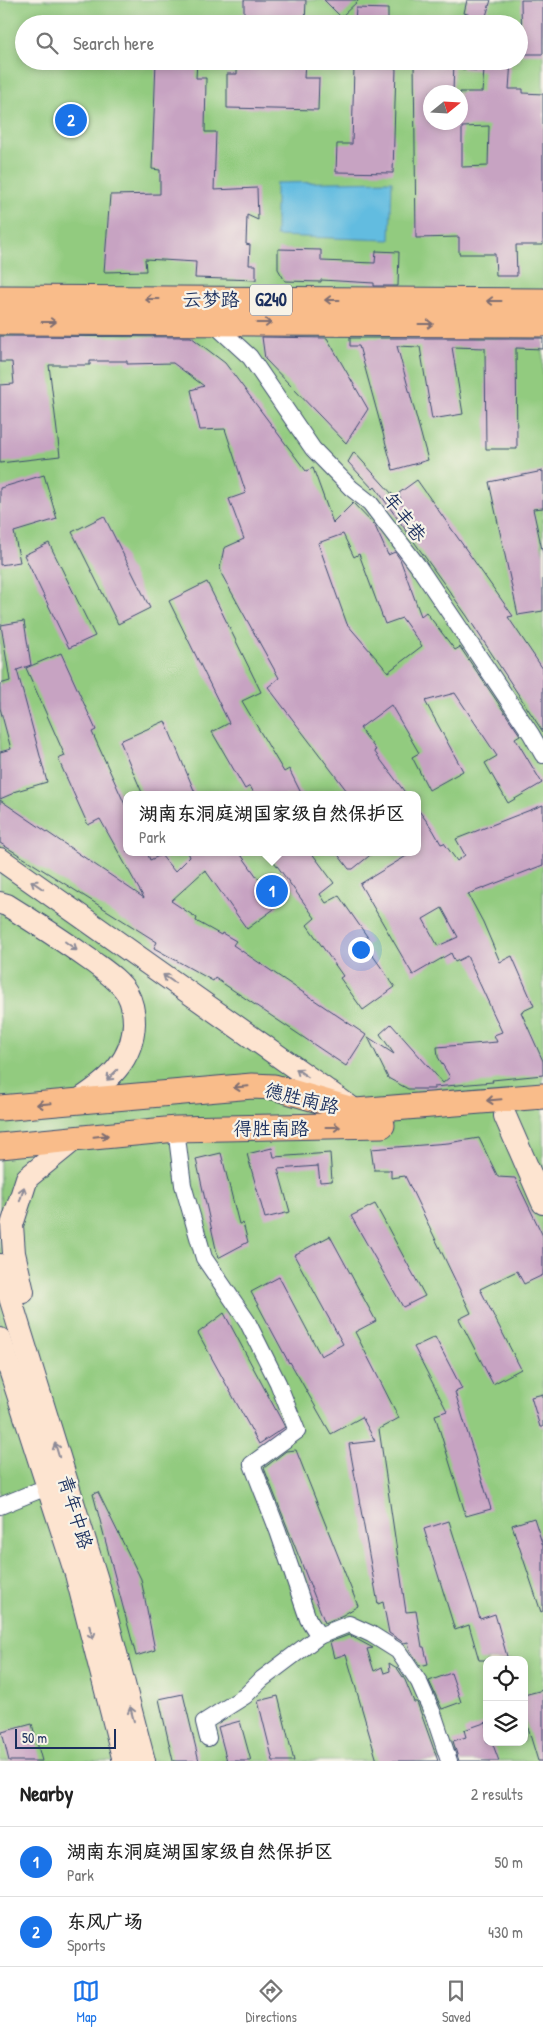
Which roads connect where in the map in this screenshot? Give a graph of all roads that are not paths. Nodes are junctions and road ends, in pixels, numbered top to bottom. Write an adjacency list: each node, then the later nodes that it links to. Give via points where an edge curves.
1 (0, 298): 2 (main road, 云梦路 / G240, one-way to 1)
2 (543, 301)
3 (0, 322): 4 (main road, G240, one-way to 4)
4 (213, 323): 5 (main road, G240, one-way to 5); 6 (street, 年丰巷, via 250,356 313,449 370,503 400,542)
5 (543, 324)
6 (543, 755)
7 (0, 859): 12 (main road, one-way to 7)
8 (0, 903): 10 (main road, one-way to 10, via 63,940 116,979 130,1000 134,1034 126,1058 106,1082)
9 (543, 1096): 12 (main road, 德胜南路, one-way to 12)
10 (79, 1100): 11 (main road, 德胜南路, one-way to 11); 12 (main road, 德胜南路, one-way to 10, via 274,1088 252,1086)
11 (0, 1108)
12 (356, 1111)
13 (543, 1113): 14 (main road, 得胜南路)
14 (505, 1116): 15 (main road, 得胜南路, one-way to 14, via 357,1127); 18 (main road)
15 (176, 1129): 16 (main road, 得胜南路, one-way to 15); 25 (street, via 183,1185 204,1258 247,1322 278,1382 297,1430 252,1464 308,1619)
16 (75, 1139): 17 (main road, 得胜南路); 24 (main road, one-way to 16, via 88,1515 74,1454 19,1280 12,1225 27,1178)
17 (0, 1146)
18 (543, 1203)
19 (0, 1265): 24 (main road, 青年中路, one-way to 19)
20 (0, 1339): 24 (main road, 青年中路)
21 (0, 1383): 22 (main road)
22 (37, 1491): 23 (street); 24 (main road)
23 (0, 1506)
24 (86, 1577): 27 (main road, 青年中路, one-way to 27); 28 (main road, 青年中路, one-way to 24)
25 (319, 1636): 26 (street, via 244,1696 204,1722); 29 (street, via 349,1624 398,1651 419,1682)
26 (208, 1738)
27 (124, 1761)
28 (144, 1761)
29 (449, 1761)

